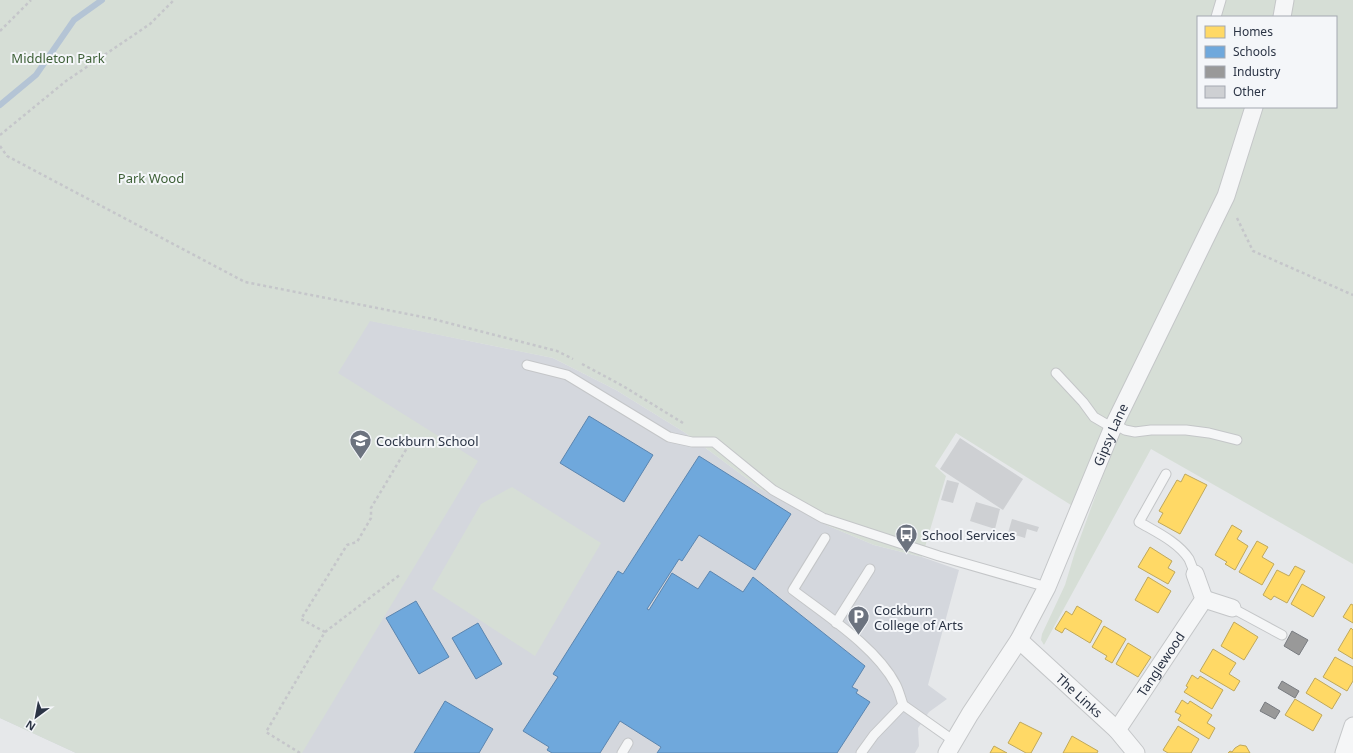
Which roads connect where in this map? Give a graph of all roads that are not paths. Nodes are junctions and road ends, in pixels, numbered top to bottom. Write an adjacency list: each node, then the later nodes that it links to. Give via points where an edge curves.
1 (1221, 0): 3 (lane)
2 (1285, 0): 4 (street)
3 (1216, 16)
4 (1282, 16)
5 (1254, 108): 8 (street, Gipsy Lane, via 1226,196)
6 (527, 365): 14 (lane, via 567,375 669,437 692,442 714,442 774,490 823,518 939,556)
7 (1056, 373): 8 (lane, via 1094,417 1106,424)
8 (1114, 424): 9 (lane, via 1135,432 1186,430); 14 (street, Gipsy Lane)
9 (1236, 440)
10 (1166, 474): 13 (lane, via 1139,522 1180,549 1189,559)
11 (825, 538): 17 (lane, via 793,590)
12 (870, 569): 17 (lane)
13 (1195, 574): 15 (street)
14 (1047, 587): 19 (street, Gipsy Lane)
15 (1204, 598): 16 (street); 22 (street, Tanglewood)
16 (1232, 608): 18 (lane)
17 (836, 623): 20 (lane, via 864,645 885,667 897,686)
18 (1282, 635)
19 (1019, 640): 22 (street, The Links); 24 (street, Gipsy Lane)
20 (903, 705): 24 (lane); 26 (lane, via 874,735)
21 (1353, 726): 28 (street)
22 (1117, 730): 27 (street, The Links)
23 (628, 743): 25 (lane)
24 (951, 747)
25 (622, 753)
26 (861, 753)
27 (1136, 753)
28 (1344, 753)

